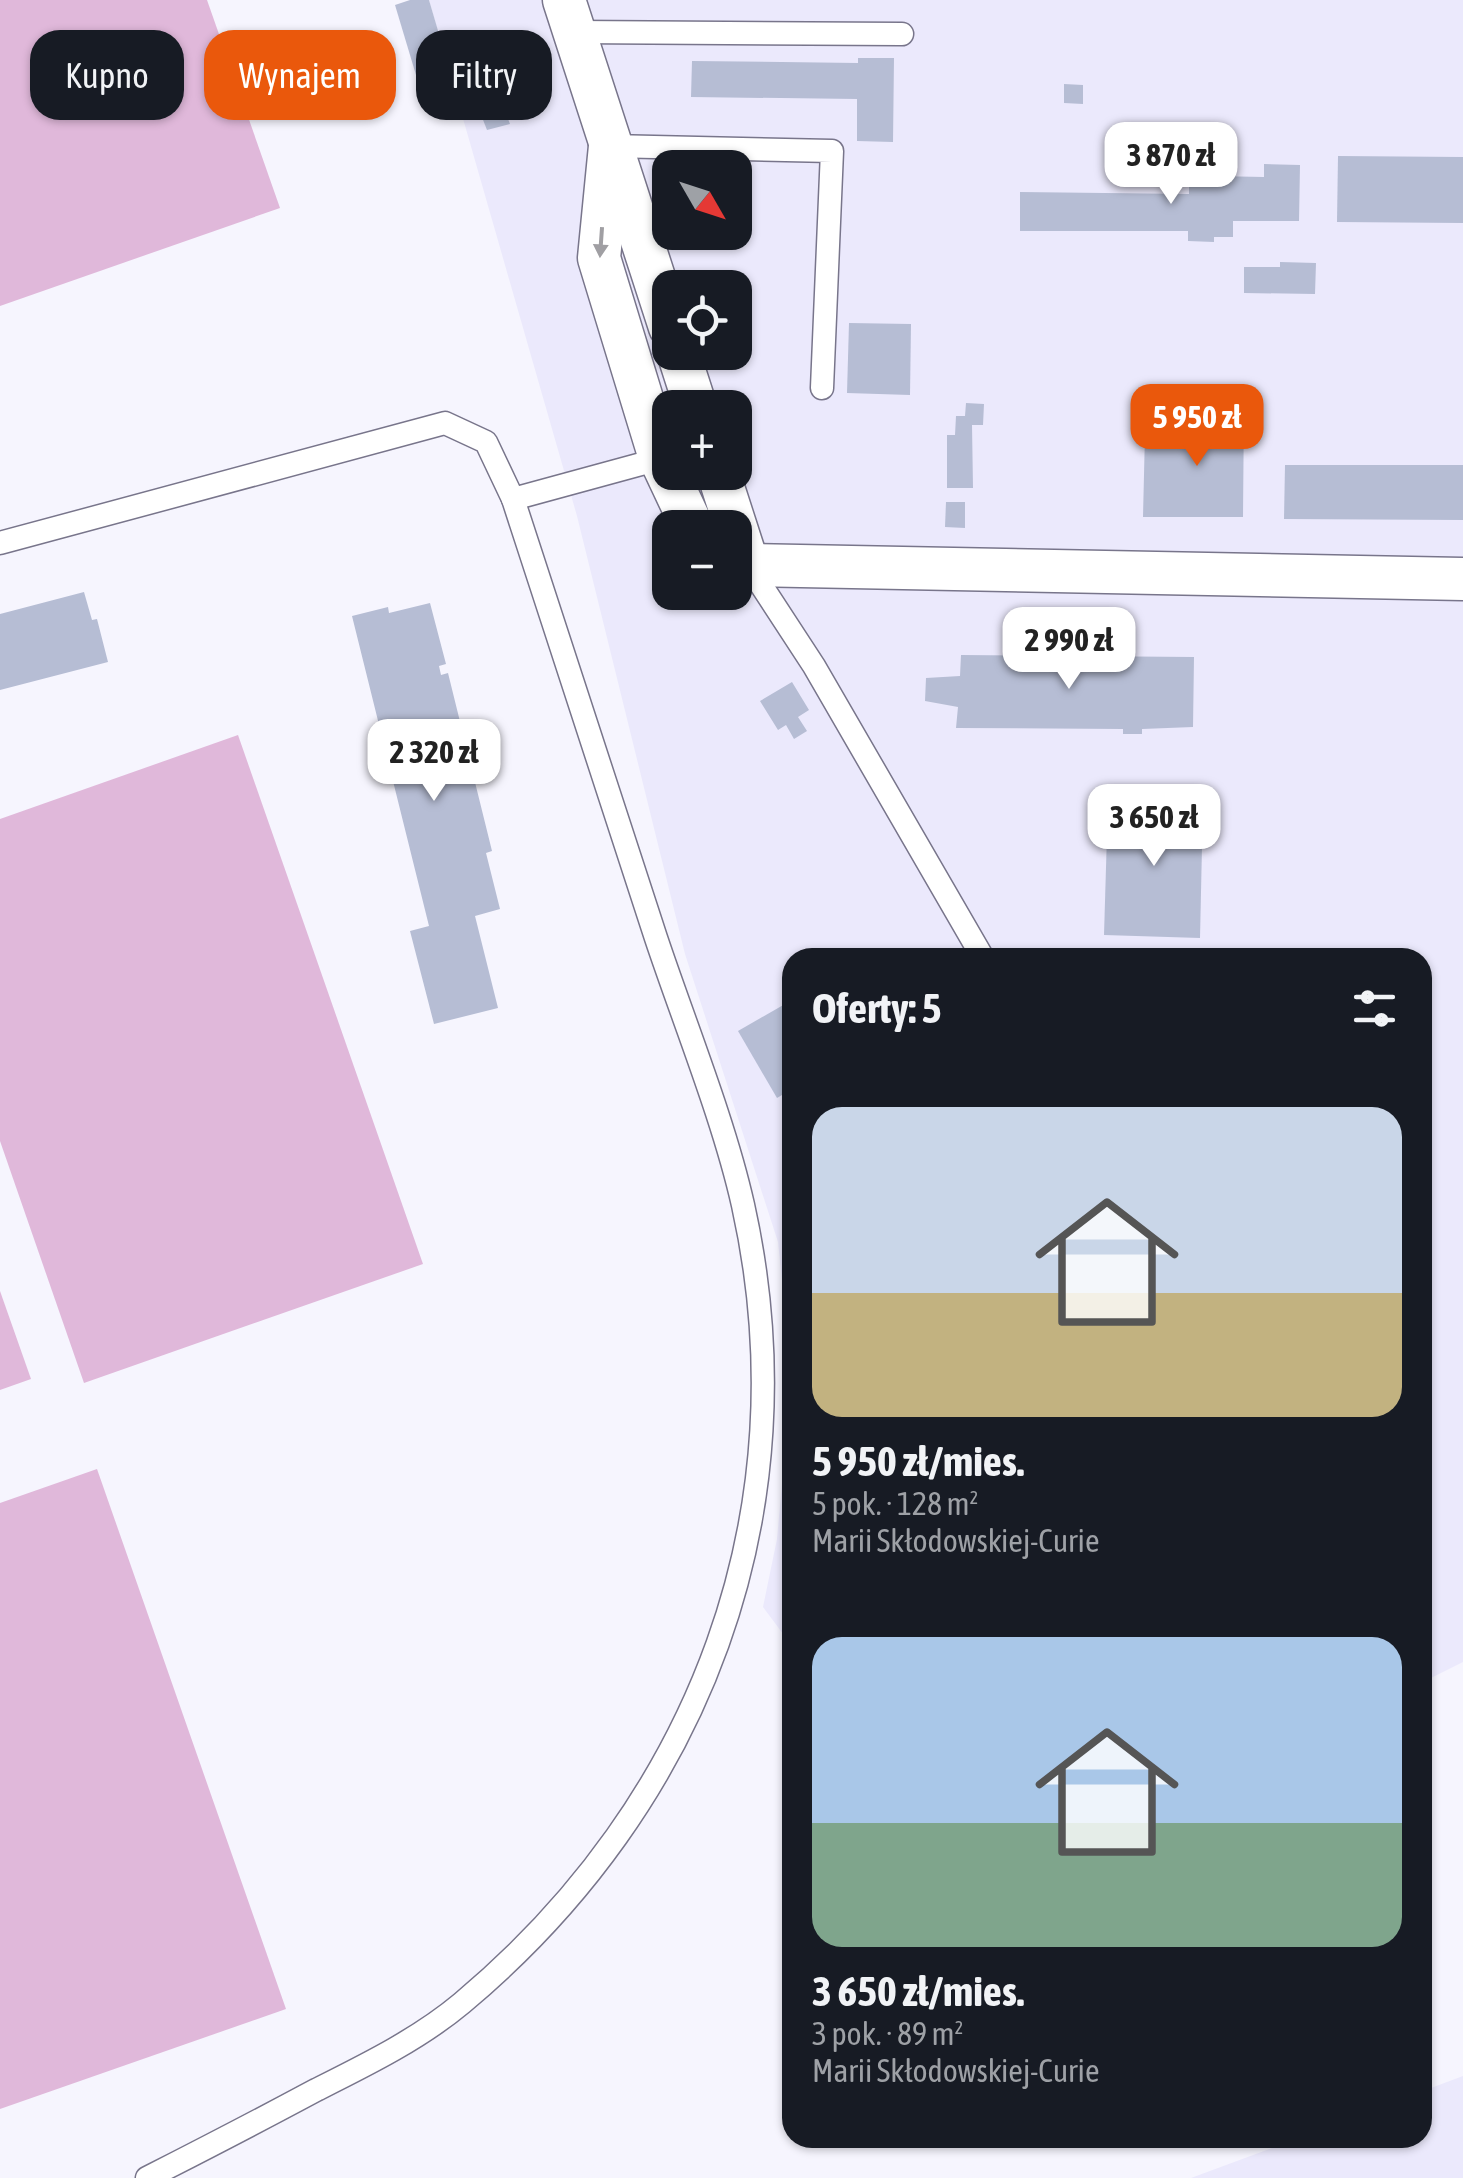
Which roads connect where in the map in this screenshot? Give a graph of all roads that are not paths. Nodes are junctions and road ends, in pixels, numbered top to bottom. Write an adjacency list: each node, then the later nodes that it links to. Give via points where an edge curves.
1 (569, 16): 2 (lane); 3 (street)
2 (902, 34)
3 (610, 146): 4 (street); 5 (lane, via 832,151); 6 (street, one-way to 6, via 599,258)
4 (652, 273)
5 (822, 388)
6 (652, 418)
7 (652, 461): 8 (lane)
8 (513, 499): 9 (lane, via 486,442 445,423); 14 (lane, via 742,1202 764,1346 763,1429 746,1555 717,1650 680,1734 618,1836 552,1918 460,2005 412,2039)
9 (0, 543)
10 (752, 562): 12 (street)
11 (752, 576): 13 (lane, via 814,666)
12 (1463, 579)
13 (976, 948)
14 (147, 2178)

